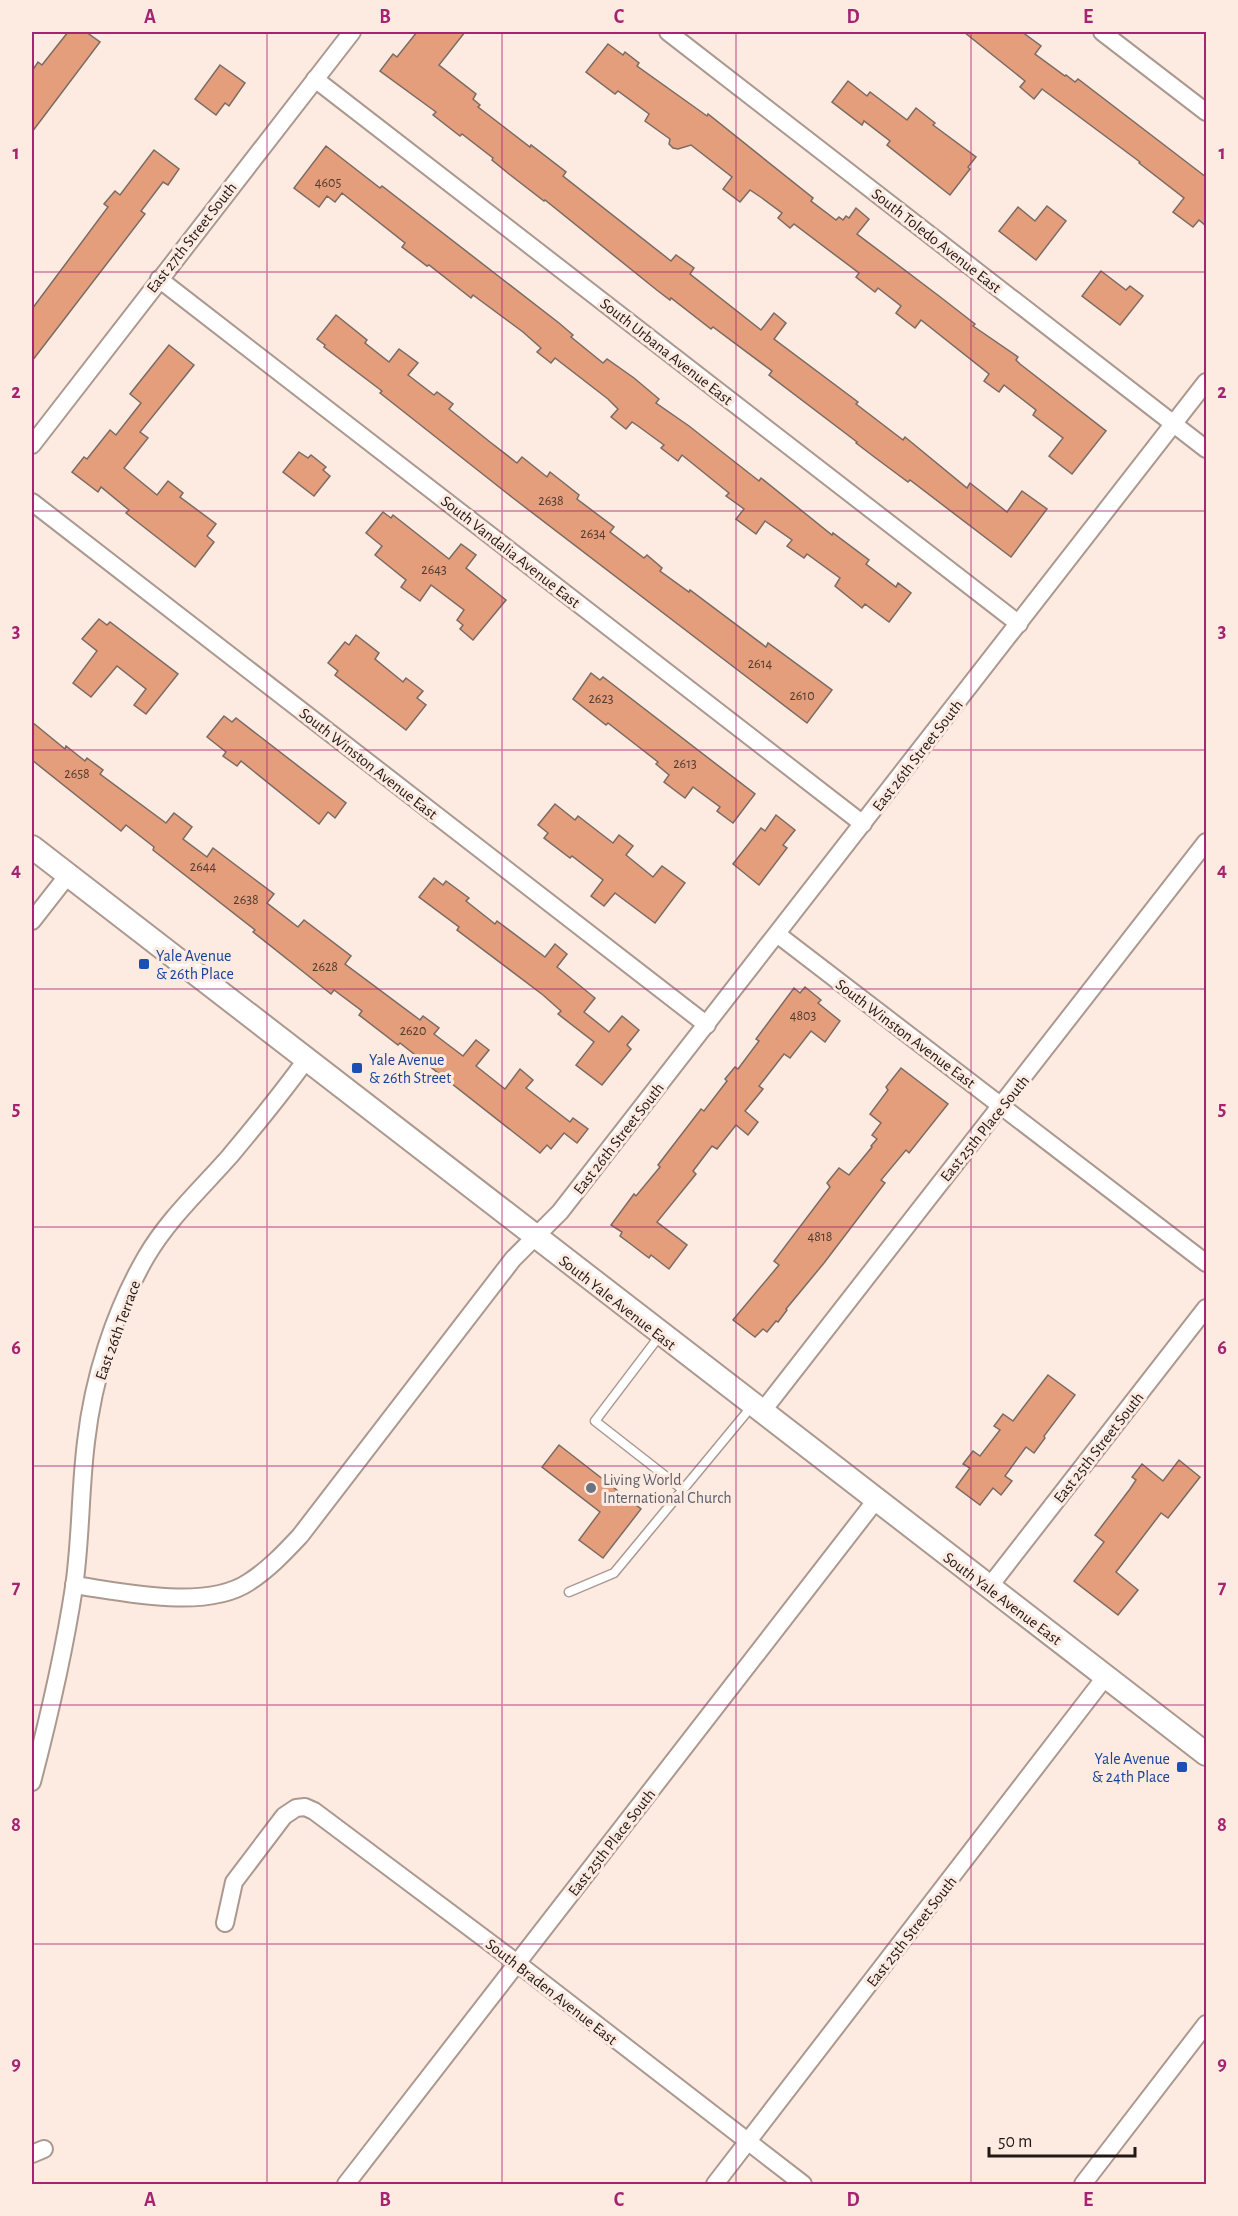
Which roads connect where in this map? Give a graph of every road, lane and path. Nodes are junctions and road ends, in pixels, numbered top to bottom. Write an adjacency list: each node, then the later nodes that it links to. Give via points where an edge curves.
1 (352, 32): 4 (street, East 27th Street South)
2 (668, 32): 8 (street, South Toledo Avenue East)
3 (1102, 32): 5 (street)
4 (315, 79): 6 (street, East 27th Street South); 12 (street, South Urbana Avenue East)
5 (1206, 112)
6 (159, 279): 9 (street, East 27th Street South); 13 (street, South Vandalia Avenue East)
7 (1206, 382): 8 (street, East 26th Street South)
8 (1174, 424): 10 (street, South Toledo Avenue East); 12 (street, East 26th Street South)
9 (32, 445)
10 (1206, 449)
11 (32, 502): 19 (street, South Winston Avenue East)
12 (1019, 624): 13 (street, East 26th Street South)
13 (863, 824): 18 (street, East 26th Street South)
14 (1206, 842): 21 (street, East 25th Place South)
15 (32, 847): 16 (main road, South Yale Avenue East)
16 (68, 875): 17 (street); 20 (main road, South Yale Avenue East)
17 (32, 921)
18 (777, 934): 19 (street, East 26th Street South); 21 (street, South Winston Avenue East)
19 (707, 1024): 22 (street, East 26th Street South, via 560,1212)
20 (306, 1060): 22 (main road, South Yale Avenue East); 29 (street, East 26th Terrace, via 229,1157 170,1222 124,1301 92,1400)
21 (1002, 1107): 23 (street, South Winston Avenue East); 26 (street, East 25th Place South)
22 (535, 1237): 25 (main road, South Yale Avenue East); 29 (street, East 26th Street South, via 509,1264 300,1536 248,1583 220,1593 191,1597)
23 (1206, 1263)
24 (1206, 1308): 30 (street, East 25th Street South)
25 (661, 1334): 26 (main road, South Yale Avenue East); 27 (lane, via 595,1422)
26 (757, 1409): 27 (lane); 28 (main road, South Yale Avenue East)
27 (682, 1489): 31 (lane, via 614,1573)
28 (876, 1500): 30 (main road, South Yale Avenue East); 36 (street, East 25th Place South)
29 (74, 1585): 34 (street, via 49,1720)
30 (988, 1587): 32 (main road, South Yale Avenue East)
31 (569, 1592)
32 (1106, 1676): 33 (main road, South Yale Avenue East); 38 (street, East 25th Street South)
33 (1206, 1754)
34 (32, 1782)
35 (225, 1923): 36 (street, South Braden Avenue East, via 234,1882 284,1816 305,1807)
36 (518, 1963): 38 (street, South Braden Avenue East); 39 (street, East 25th Place South)
37 (1206, 2024): 42 (street)
38 (748, 2142): 40 (street, East 25th Street South); 41 (street, South Braden Avenue East)
39 (346, 2184)
40 (715, 2184)
41 (803, 2184)
42 (1083, 2184)

